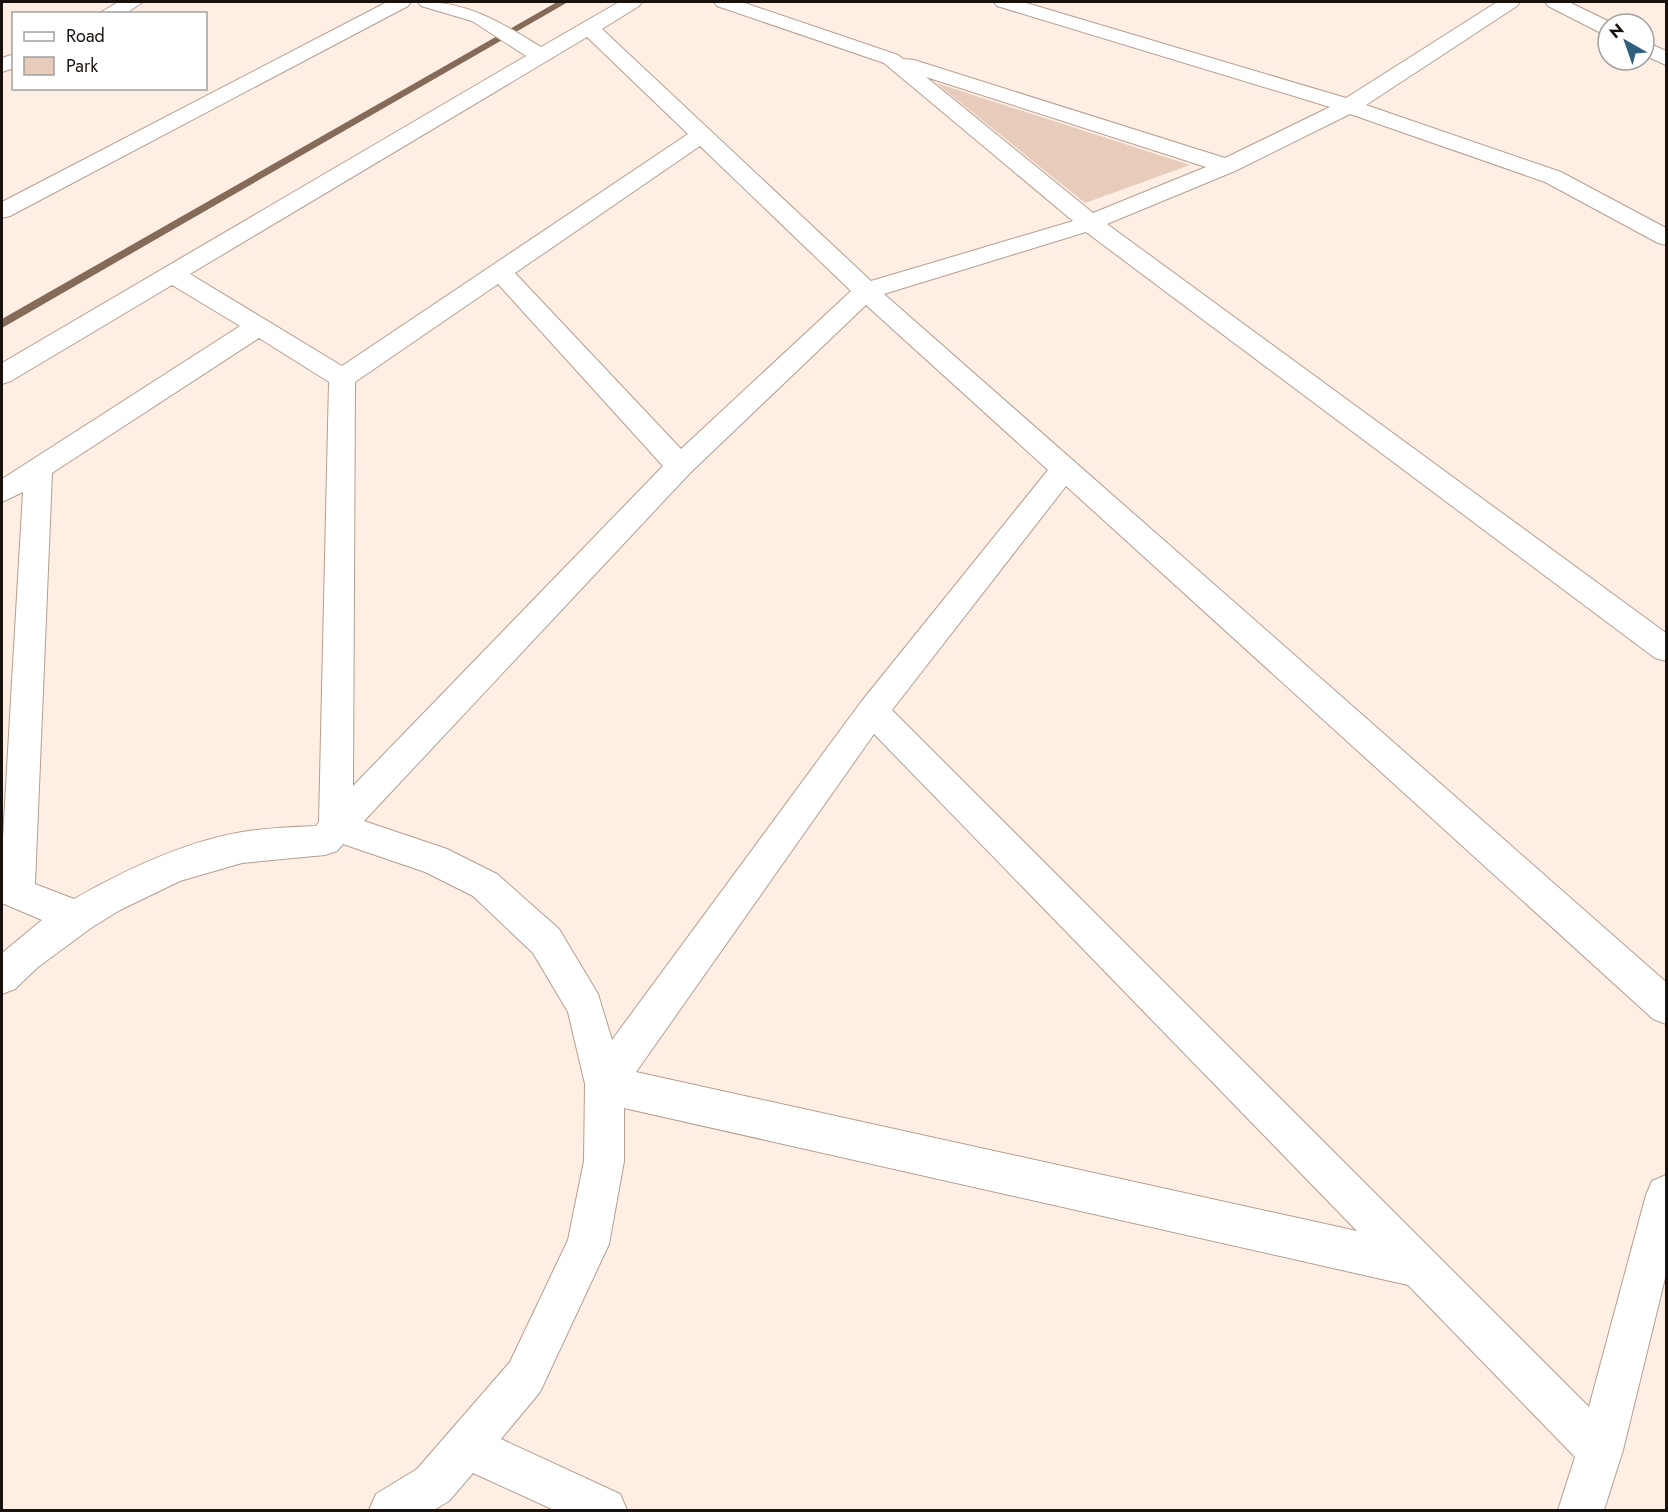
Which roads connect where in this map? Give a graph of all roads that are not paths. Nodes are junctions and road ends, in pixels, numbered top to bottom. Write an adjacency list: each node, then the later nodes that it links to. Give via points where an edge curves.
1 (133, 2): 9 (street)
2 (401, 2): 17 (street)
3 (428, 2): 12 (street, via 479,17)
4 (632, 2): 11 (street)
5 (724, 2): 13 (street)
6 (1004, 2): 14 (street)
7 (1510, 2): 14 (street)
8 (1555, 2): 10 (street)
9 (112, 12)
10 (1596, 23)
11 (588, 27): 12 (street); 15 (street)
12 (540, 56): 21 (street)
13 (891, 59): 16 (street); 18 (street)
14 (1349, 106): 16 (street); 19 (street, via 1552,177)
15 (703, 134): 20 (street); 22 (street)
16 (1227, 166): 18 (street)
17 (2, 211)
18 (1090, 223): 22 (street); 30 (street)
19 (1666, 238)
20 (499, 271): 25 (street); 26 (street)
21 (172, 274): 23 (street); 24 (street)
22 (866, 291): 26 (street); 27 (street)
23 (259, 326): 25 (street); 28 (street)
24 (2, 375)
25 (342, 378): 32 (street)
26 (680, 466): 32 (street)
27 (1066, 467): 31 (street); 36 (street)
28 (38, 468): 29 (street); 33 (street)
29 (2, 492)
30 (1666, 648)
31 (872, 711): 37 (street); 39 (street)
32 (336, 827): 34 (street, via 326,840 231,850 155,875); 37 (street, via 435,860 485,885 546,941 585,1007)
33 (9, 890): 34 (street)
34 (76, 917): 35 (street)
35 (2, 977)
36 (1666, 1006)
37 (604, 1084): 39 (street); 40 (street, via 604,1161 588,1244 525,1377)
38 (1666, 1195): 41 (street)
39 (1419, 1266): 41 (street)
40 (466, 1446): 42 (street); 43 (street, via 433,1485)
41 (1600, 1450): 44 (street)
42 (586, 1506)
43 (392, 1510)
44 (1581, 1510)

